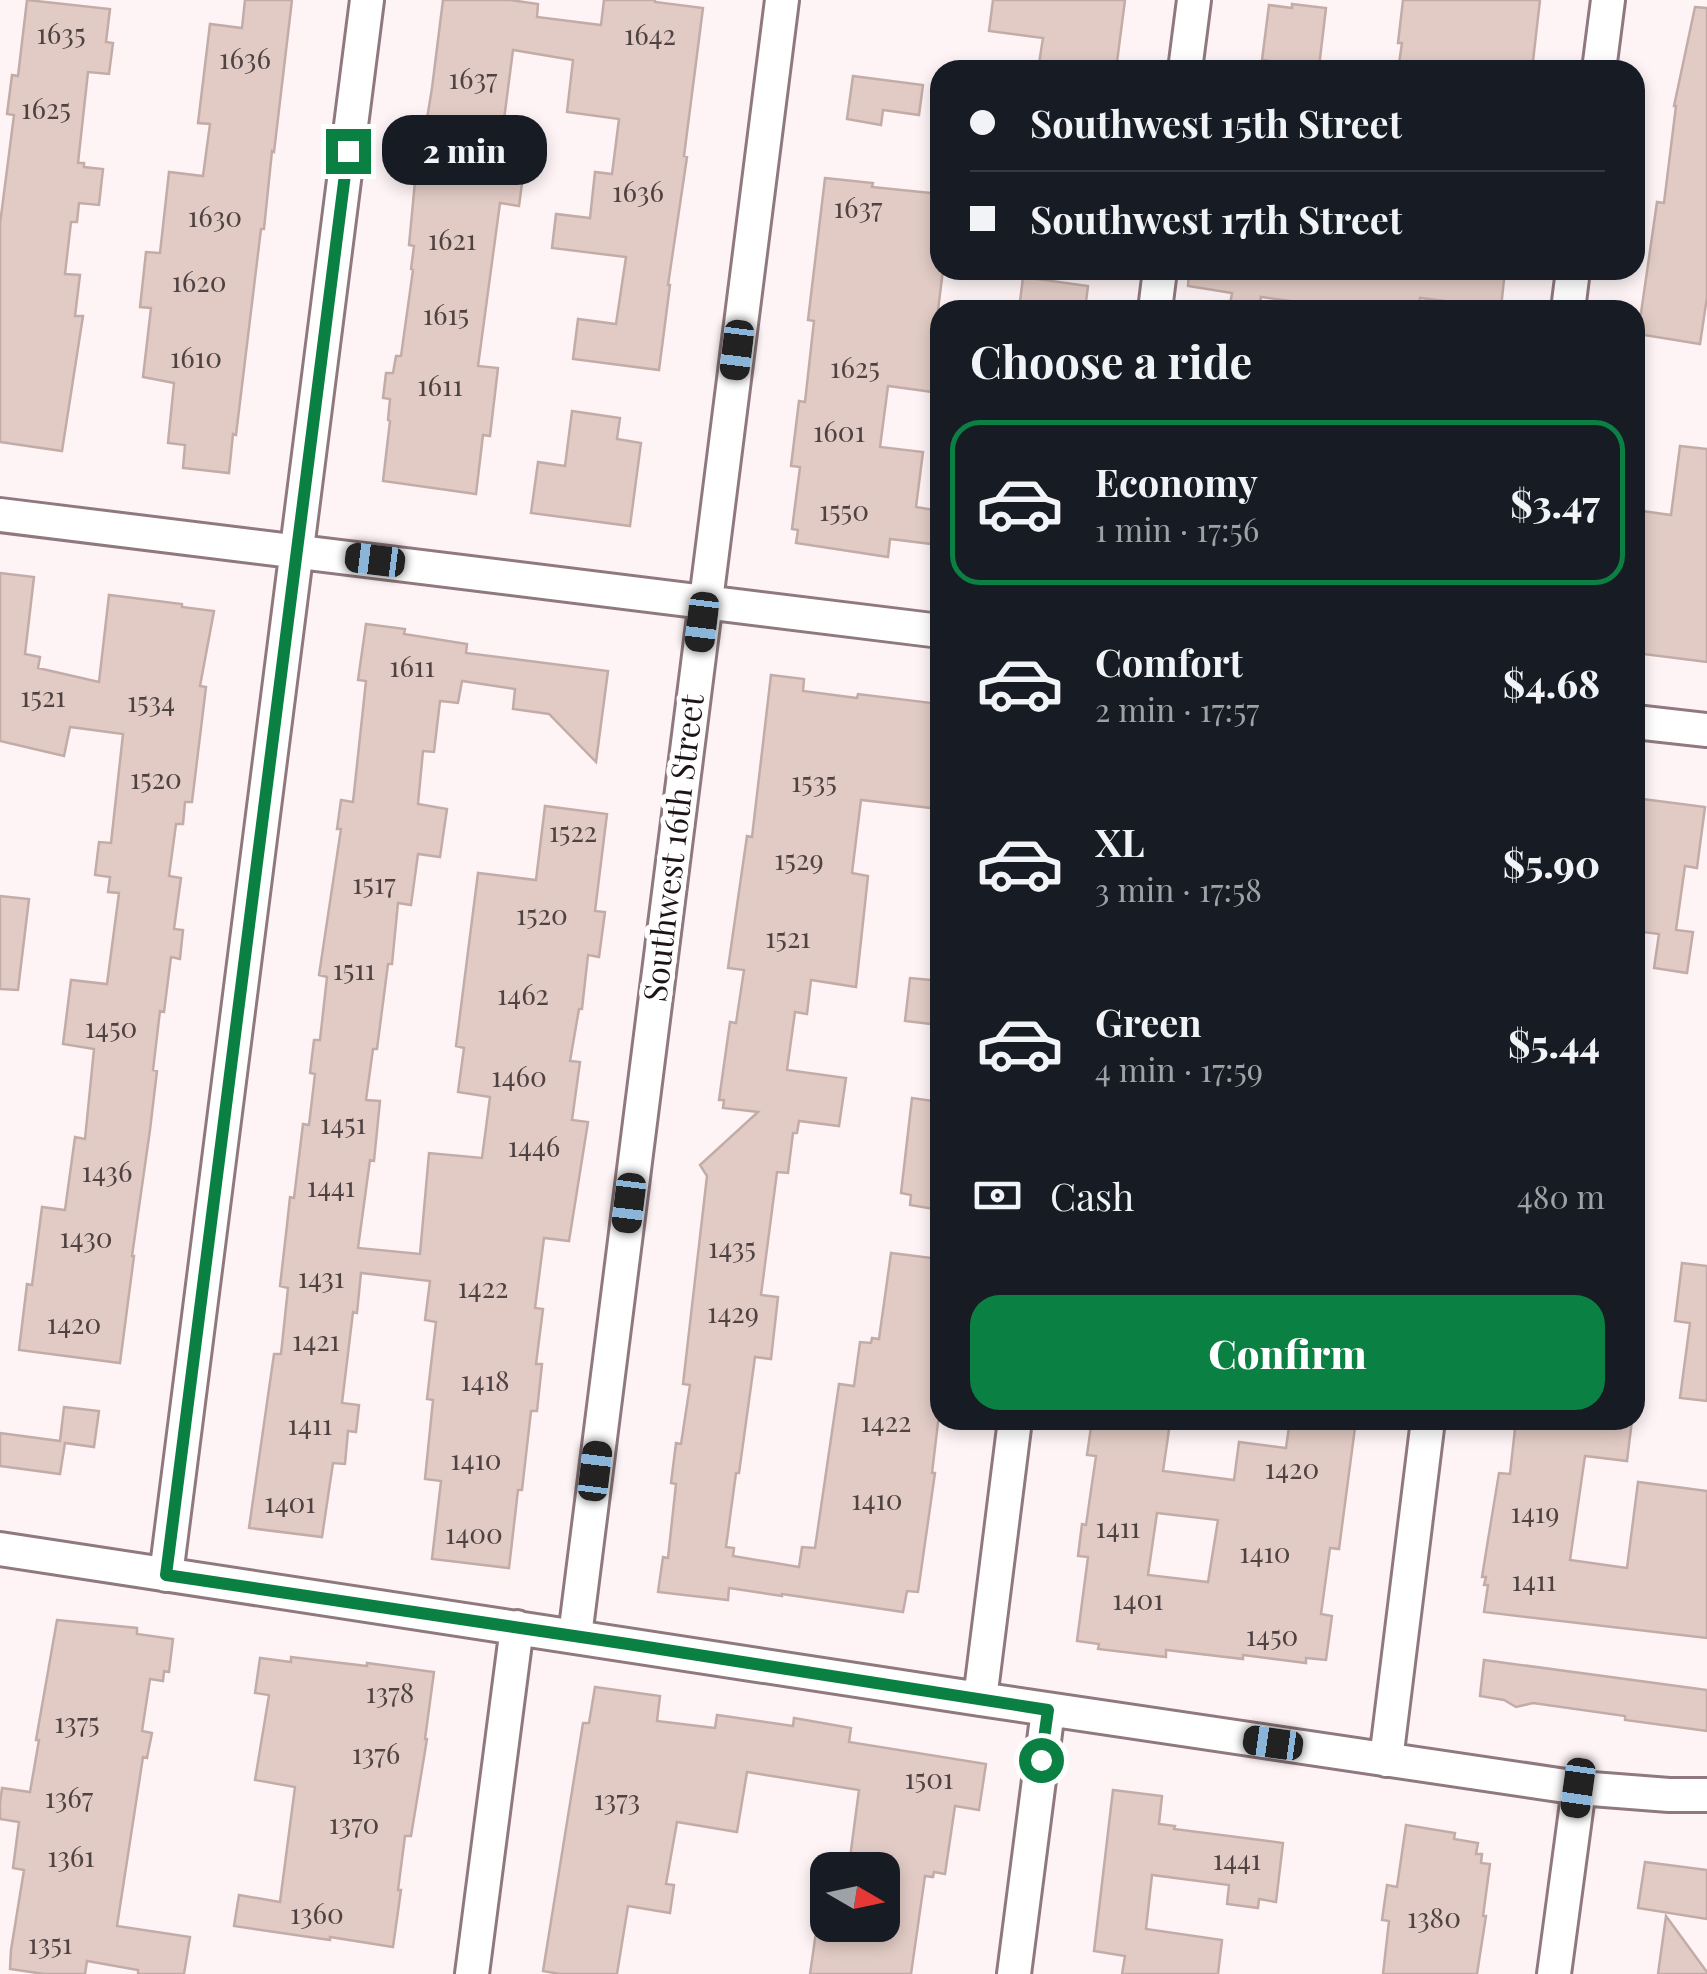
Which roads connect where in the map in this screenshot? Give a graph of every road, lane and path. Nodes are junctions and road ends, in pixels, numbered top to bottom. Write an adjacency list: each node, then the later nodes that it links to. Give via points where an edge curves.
1 (367, 0): 8 (street)
2 (782, 0): 9 (street, Southwest 16th Street)
3 (1194, 0): 5 (street)
4 (1608, 0): 6 (street)
5 (1186, 60)
6 (1600, 60)
7 (0, 515): 8 (street)
8 (296, 550): 9 (street); 16 (street)
9 (705, 601): 10 (street); 18 (street, Southwest 16th Street)
10 (930, 629)
11 (1645, 723): 12 (street)
12 (1707, 730)
13 (1015, 1430): 19 (street)
14 (1427, 1430): 21 (street)
15 (0, 1549): 16 (street)
16 (166, 1575): 17 (street)
17 (517, 1627): 18 (street); 24 (street)
18 (574, 1636): 19 (street)
19 (980, 1700): 20 (street)
20 (1048, 1710): 21 (street); 25 (street)
21 (1386, 1760): 22 (street)
22 (1578, 1788): 23 (street); 26 (street)
23 (1707, 1795)
24 (472, 1974)
25 (1014, 1974)
26 (1554, 1974)

